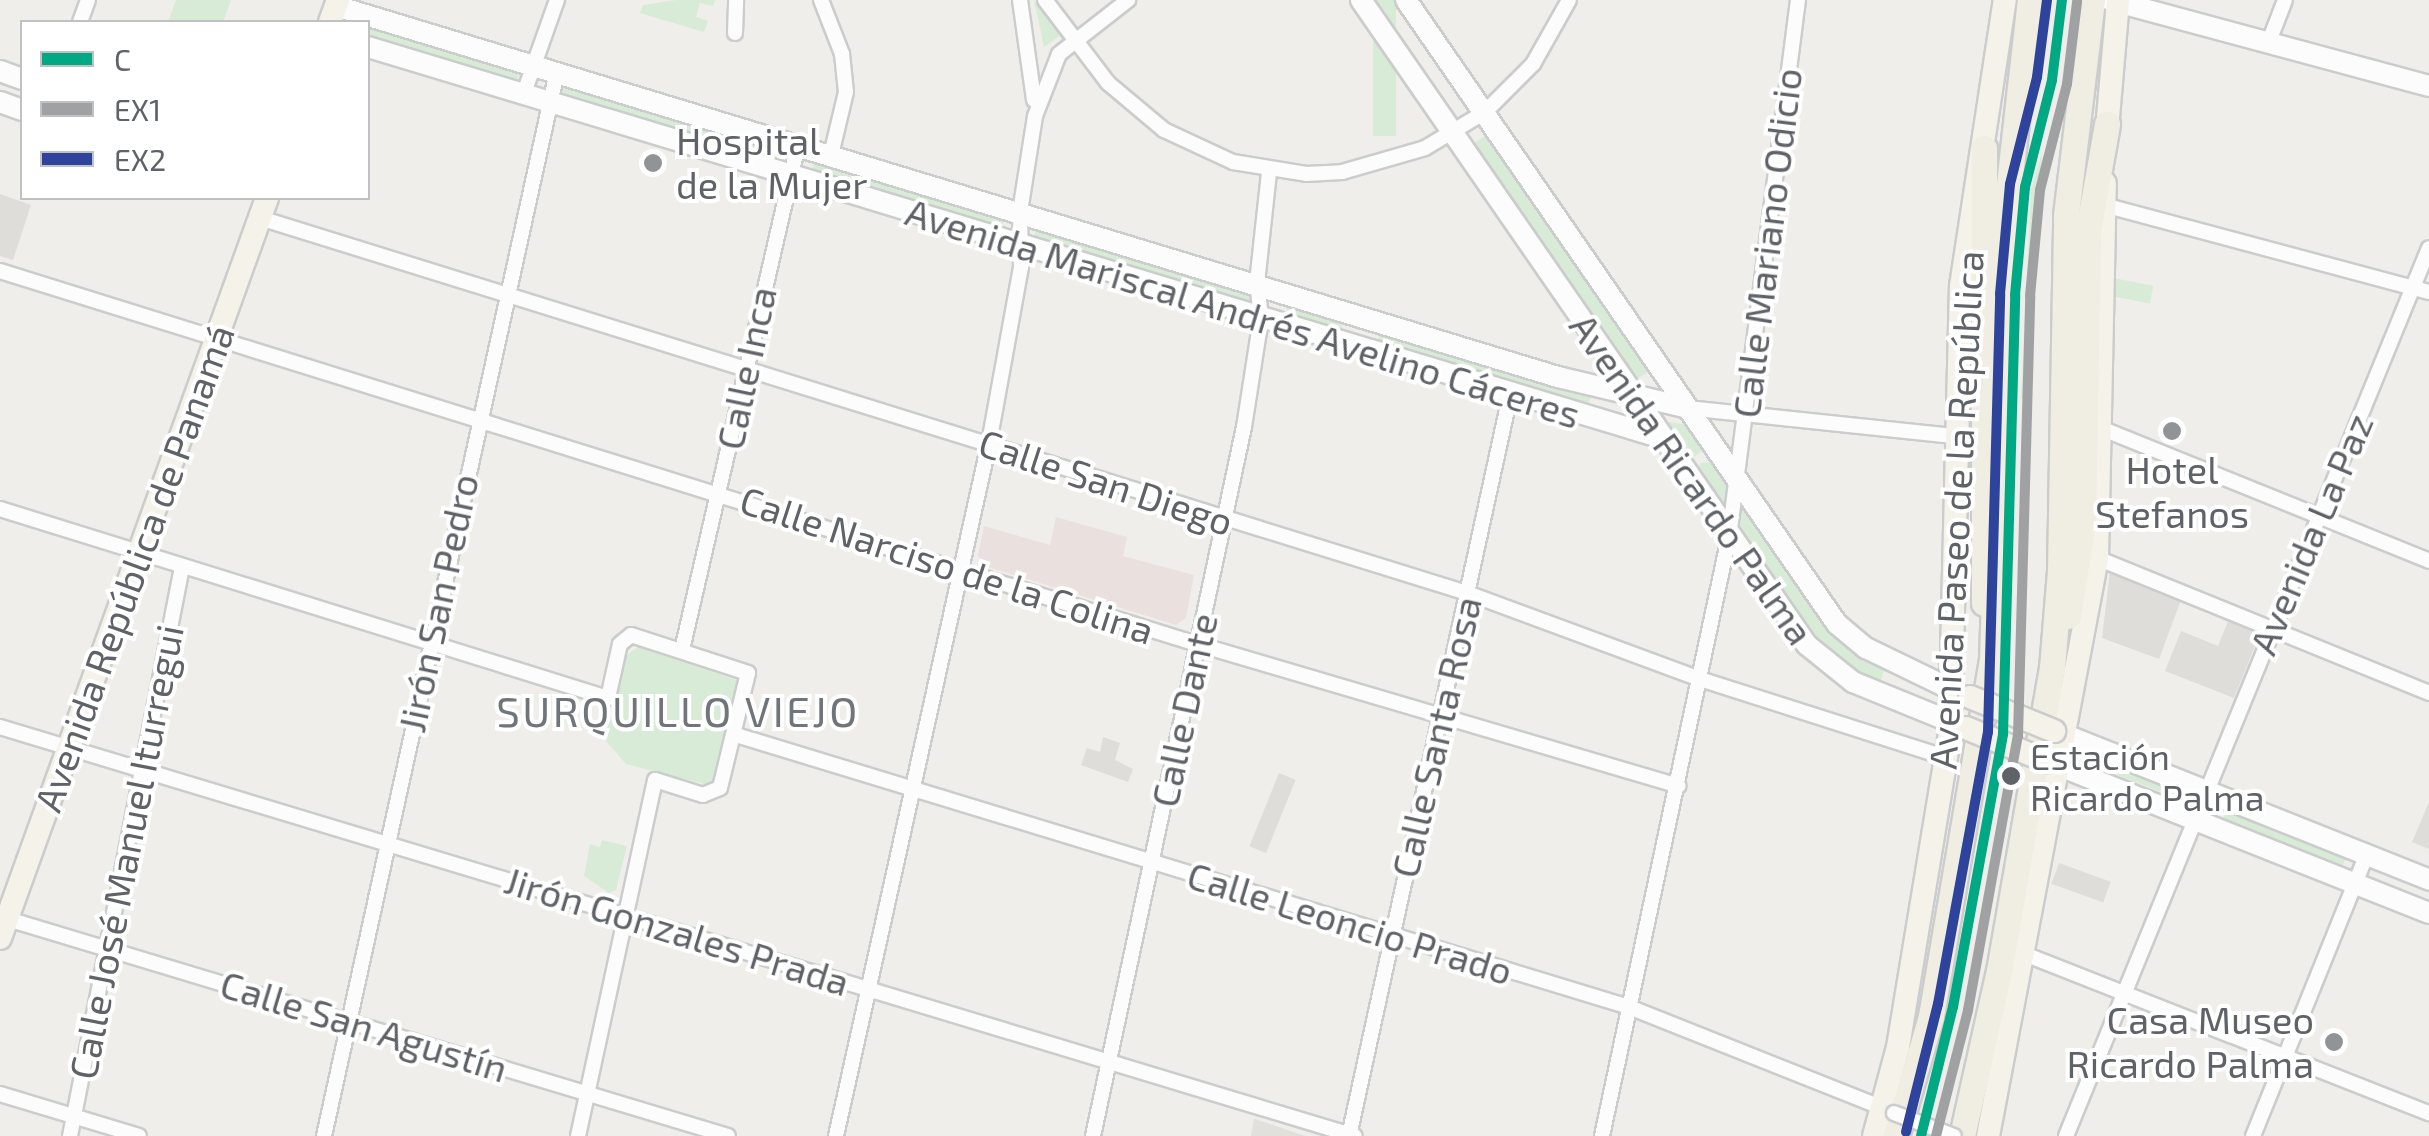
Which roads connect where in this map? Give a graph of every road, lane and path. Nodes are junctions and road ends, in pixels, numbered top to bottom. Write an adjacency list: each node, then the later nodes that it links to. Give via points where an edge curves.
1 (557, 0): 20 (street)
2 (736, 0): 16 (street)
3 (821, 0): 31 (street, via 842,54 846,92)
4 (1020, 0): 26 (street)
5 (1046, 0): 17 (street)
6 (1128, 0): 17 (street)
7 (1361, 0): 28 (street, Avenida Ricardo Palma)
8 (1406, 0): 25 (street, Avenida Ricardo Palma)
9 (1569, 0): 25 (street, via 1533,64)
10 (1798, 0): 54 (street, Calle Mariano Odicio)
11 (2005, 0): 30 (main road, Avenida Paseo de la República)
12 (2030, 0): 80 (highway, via 2005,219)
13 (2285, 0): 18 (street)
14 (2109, 1): 18 (street); 27 (main road); 82 (highway, via 2064,244)
15 (335, 9): 20 (street, Avenida Mariscal Andrés Avelino Cáceres)
16 (735, 34)
17 (1072, 39): 26 (street, via 1048,76); 32 (street, via 1108,83 1164,130)
18 (2268, 44): 22 (street)
19 (370, 48): 23 (street, Avenida Mariscal Andrés Avelino Cáceres)
20 (533, 65): 21 (street, Avenida Mariscal Andrés Avelino Cáceres); 23 (street)
21 (557, 72): 24 (street, Jirón San Pedro); 29 (street, Avenida Mariscal Andrés Avelino Cáceres)
22 (2429, 86)
23 (524, 94): 24 (street, Avenida Mariscal Andrés Avelino Cáceres)
24 (550, 101): 33 (street, Avenida Mariscal Andrés Avelino Cáceres); 43 (street, Jirón San Pedro)
25 (1485, 112): 28 (street); 53 (street, Avenida Ricardo Palma)
26 (1036, 116): 36 (street)
27 (2107, 124): 35 (main road); 82 (highway, via 2088,231 2081,552)
28 (1453, 132): 32 (street, via 1425,148 1342,172); 48 (street, Avenida Ricardo Palma)
29 (798, 144): 31 (street, Avenida Mariscal Andrés Avelino Cáceres); 33 (street, Calle Inca)
30 (1984, 148): 57 (main road, Avenida Paseo de la República, via 1960,286); 80 (highway, via 1981,556)
31 (832, 156): 36 (street, Avenida Mariscal Andrés Avelino Cáceres)
32 (1269, 172): 40 (street, Calle Dante)
33 (790, 175): 38 (street, Avenida Mariscal Andrés Avelino Cáceres); 49 (street, Calle Inca)
34 (263, 203): 43 (street, Calle San Diego); 46 (main road, Avenida República de Panamá)
35 (2104, 205): 41 (street); 56 (main road)
36 (1020, 212): 38 (street); 40 (street, Avenida Mariscal Andrés Avelino Cáceres)
37 (2429, 248): 41 (street, Avenida La Paz)
38 (1021, 249): 45 (street, Avenida Mariscal Andrés Avelino Cáceres); 59 (street)
39 (0, 271): 46 (street, Calle Narciso de la Colina)
40 (1257, 283): 44 (street, Avenida Mariscal Andrés Avelino Cáceres); 45 (street, Calle Dante)
41 (2413, 287): 42 (street); 65 (street, Avenida La Paz)
42 (2429, 292)
43 (504, 296): 49 (street, Calle San Diego); 55 (street, Jirón San Pedro)
44 (1360, 316): 47 (street); 50 (street, Avenida Mariscal Andrés Avelino Cáceres)
45 (1261, 319): 47 (street, Avenida Mariscal Andrés Avelino Cáceres); 66 (street, Calle Dante)
46 (215, 342): 55 (street, Calle Narciso de la Colina); 68 (main road, Avenida República de Panamá)
47 (1358, 348): 51 (street, Avenida Mariscal Andrés Avelino Cáceres)
48 (1608, 363): 50 (street); 52 (street, Avenida Ricardo Palma)
49 (742, 372): 59 (street, Calle San Diego); 63 (street, Calle Inca)
50 (1585, 384): 52 (street, Avenida Mariscal Andrés Avelino Cáceres)
51 (1510, 396): 58 (street, Avenida Mariscal Andrés Avelino Cáceres); 74 (street, Calle Santa Rosa)
52 (1631, 398): 53 (street, Avenida Mariscal Andrés Avelino Cáceres); 58 (street, Avenida Ricardo Palma)
53 (1684, 408): 54 (street); 60 (street, Avenida Ricardo Palma)
54 (1745, 416): 57 (street); 62 (street, Calle Mariano Odicio)
55 (478, 418): 63 (street, Calle Narciso de la Colina); 77 (street, Jirón San Pedro)
56 (2098, 427): 65 (street); 69 (main road)
57 (1954, 436): 84 (main road, Avenida Paseo de la República)
58 (1660, 437): 61 (street, Avenida Ricardo Palma)
59 (989, 444): 66 (street, Calle San Diego); 72 (street)
60 (1718, 459): 61 (street, via 1696,456); 62 (street, Avenida Ricardo Palma)
61 (1689, 477): 67 (street, Avenida Ricardo Palma)
62 (1738, 486): 67 (street, Calle Mariano Odicio); 73 (street, Avenida Ricardo Palma)
63 (720, 493): 72 (street, Calle Narciso de la Colina); 79 (street, Calle Inca)
64 (0, 509): 68 (street)
65 (2318, 518): 70 (street); 76 (street, Avenida La Paz)
66 (1226, 520): 74 (street, Calle San Diego); 78 (street, Calle Dante)
67 (1729, 538): 75 (street, Avenida Ricardo Palma); 83 (street, Calle Mariano Odicio)
68 (140, 554): 71 (street); 92 (main road, Avenida República de Panamá)
69 (2097, 558): 76 (street); 90 (main road)
70 (2429, 561)
71 (182, 567): 77 (street); 95 (street, Calle José Manuel Iturregui)
72 (959, 571): 78 (street, Calle Narciso de la Colina); 97 (street)
73 (1810, 587): 75 (street, via 1792,589); 81 (street, Avenida Ricardo Palma, via 1844,632)
74 (1470, 594): 83 (street, Calle San Diego); 87 (street, Calle Santa Rosa)
75 (1780, 607): 86 (street, Avenida Ricardo Palma, via 1833,670)
76 (2272, 628): 85 (street); 98 (street, Avenida La Paz)
77 (430, 641): 79 (street, via 608,698 626,637); 100 (street, Jirón San Pedro)
78 (1196, 644): 87 (street, Calle Narciso de la Colina); 102 (street, Calle Dante)
79 (682, 650): 91 (street, via 748,673)
80 (1992, 661): 121 (highway, via 1931,1016)
81 (1899, 665): 84 (street, Avenida Ricardo Palma); 86 (street, via 1900,684)
82 (2052, 668): 133 (highway, via 1999,971)
83 (1704, 680): 93 (street, Calle San Diego); 96 (street, Calle Mariano Odicio)
84 (1961, 693): 88 (main road, Avenida Paseo de la República); 90 (main road, Avenida Ricardo Palma, bridge)
85 (2429, 693)
86 (1888, 696): 88 (street, Avenida Ricardo Palma)
87 (1439, 715): 96 (street, Calle Narciso de la Colina); 108 (street, Calle Santa Rosa)
88 (1959, 725): 93 (main road, Avenida Paseo de la República); 94 (main road, Avenida Ricardo Palma, bridge)
89 (0, 726): 92 (street, Jirón Gonzales Prada)
90 (2061, 733): 94 (main road); 98 (street, Avenida Ricardo Palma)
91 (736, 735): 97 (street, Calle Leoncio Prado); 106 (street, via 716,792 704,795 654,780)
92 (70, 747): 95 (street, Jirón Gonzales Prada); 107 (main road, Avenida República de Panamá)
93 (1947, 758): 121 (main road, Avenida Paseo de la República)
94 (2054, 764): 99 (street, Avenida Ricardo Palma); 110 (main road)
95 (145, 771): 100 (street, Jirón Gonzales Prada); 109 (street, Calle José Manuel Iturregui)
96 (1679, 786): 113 (street, Calle Mariano Odicio)
97 (914, 789): 102 (street, Calle Leoncio Prado); 111 (street)
98 (2203, 790): 99 (street, Avenida La Paz); 101 (street, Avenida Ricardo Palma)
99 (2191, 818): 104 (street, Avenida Ricardo Palma); 112 (street, Avenida La Paz)
100 (386, 843): 106 (street, Jirón Gonzales Prada); 114 (street, Jirón San Pedro)
101 (2366, 856): 103 (street, Avenida Ricardo Palma); 104 (street)
102 (1151, 864): 108 (street, Calle Leoncio Prado); 116 (street, Calle Dante)
103 (2429, 880)
104 (2354, 884): 105 (street, Avenida Ricardo Palma); 115 (street)
105 (2429, 913)
106 (628, 917): 111 (street, Jirón Gonzales Prada); 117 (street)
107 (2, 925): 109 (street, Calle San Agustín)
108 (1391, 935): 113 (street, Calle Leoncio Prado); 129 (street, Calle Santa Rosa)
109 (108, 950): 114 (street, Calle San Agustín); 120 (street, Calle José Manuel Iturregui)
110 (2026, 955): 112 (street); 134 (main road)
111 (868, 988): 116 (street, Jirón Gonzales Prada); 127 (street)
112 (2122, 994): 115 (street); 135 (street, Avenida La Paz)
113 (1629, 1007): 121 (street, Calle Leoncio Prado); 130 (street, Calle Mariano Odicio)
114 (347, 1021): 117 (street, Calle San Agustín); 124 (street, Jirón San Pedro)
115 (2284, 1057): 119 (street); 136 (street)
116 (1109, 1059): 128 (street, Calle Dante); 129 (street, Jirón Gonzales Prada)
117 (588, 1093): 125 (street); 126 (street, Calle San Agustín)
118 (0, 1094): 120 (street)
119 (2429, 1113)
120 (74, 1117): 122 (street, Calle José Manuel Iturregui); 123 (street)
121 (1891, 1119): 131 (main road, Avenida Paseo de la República); 132 (street, Calle Leoncio Prado, bridge)
122 (70, 1136)
123 (139, 1136)
124 (324, 1136)
125 (578, 1136)
126 (728, 1136)
127 (836, 1136)
128 (1093, 1136)
129 (1351, 1136)
130 (1602, 1136)
131 (1874, 1136)
132 (1954, 1136)
133 (1962, 1136)
134 (1988, 1136)
135 (2066, 1136)
136 (2253, 1136)

